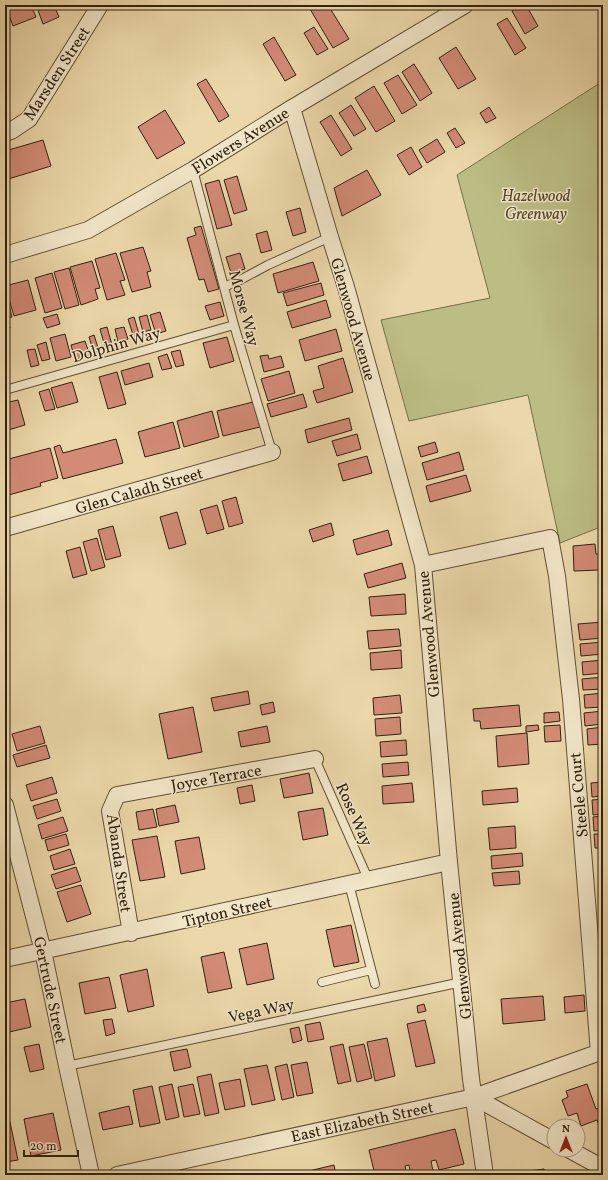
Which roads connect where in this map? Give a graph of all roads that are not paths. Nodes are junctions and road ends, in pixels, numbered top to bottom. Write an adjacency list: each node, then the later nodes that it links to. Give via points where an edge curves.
1 (100, 5): 4 (street, Marsden Street, via 29,119)
2 (465, 5): 3 (street, Flowers Avenue)
3 (292, 108): 5 (street, Flowers Avenue); 6 (street, Glenwood Avenue)
4 (5, 133)
5 (193, 170): 7 (street, Flowers Avenue, via 88,230); 8 (lane, Morse Way)
6 (330, 237): 8 (lane); 13 (street, Glenwood Avenue)
7 (5, 255)
8 (224, 286): 9 (lane, Morse Way)
9 (234, 324): 10 (lane, Dolphin Way); 11 (lane, Morse Way)
10 (5, 390)
11 (272, 452): 12 (street, Glen Caladh Street)
12 (5, 528)
13 (423, 566): 17 (street, Glenwood Avenue); 27 (street, Steele Court, via 550,538 557,576 570,691)
14 (315, 759): 15 (street, Joyce Terrace); 18 (lane, Rose Way)
15 (117, 795): 20 (street, Abanda Street, via 110,811)
16 (5, 806): 21 (street, Gertrude Street)
17 (449, 862): 18 (street, Tipton Street); 25 (street, Glenwood Avenue)
18 (369, 881): 19 (street, Tipton Street)
19 (349, 884): 20 (street, Tipton Street); 23 (lane)
20 (131, 933): 21 (street, Tipton Street)
21 (43, 950): 22 (street, Tipton Street); 28 (street, Gertrude Street)
22 (5, 959)
23 (371, 970): 24 (lane); 26 (lane)
24 (322, 982)
25 (462, 982): 28 (lane, Vega Way); 29 (street, Glenwood Avenue)
26 (375, 984)
27 (601, 1052): 29 (street, East Elizabeth Street)
28 (67, 1066): 33 (street, Gertrude Street)
29 (474, 1097): 30 (street); 34 (street, East Elizabeth Street); 35 (street, Glenwood Avenue)
30 (546, 1137)
31 (585, 1158): 32 (street)
32 (603, 1168)
33 (91, 1175)
34 (117, 1175)
35 (485, 1175)

